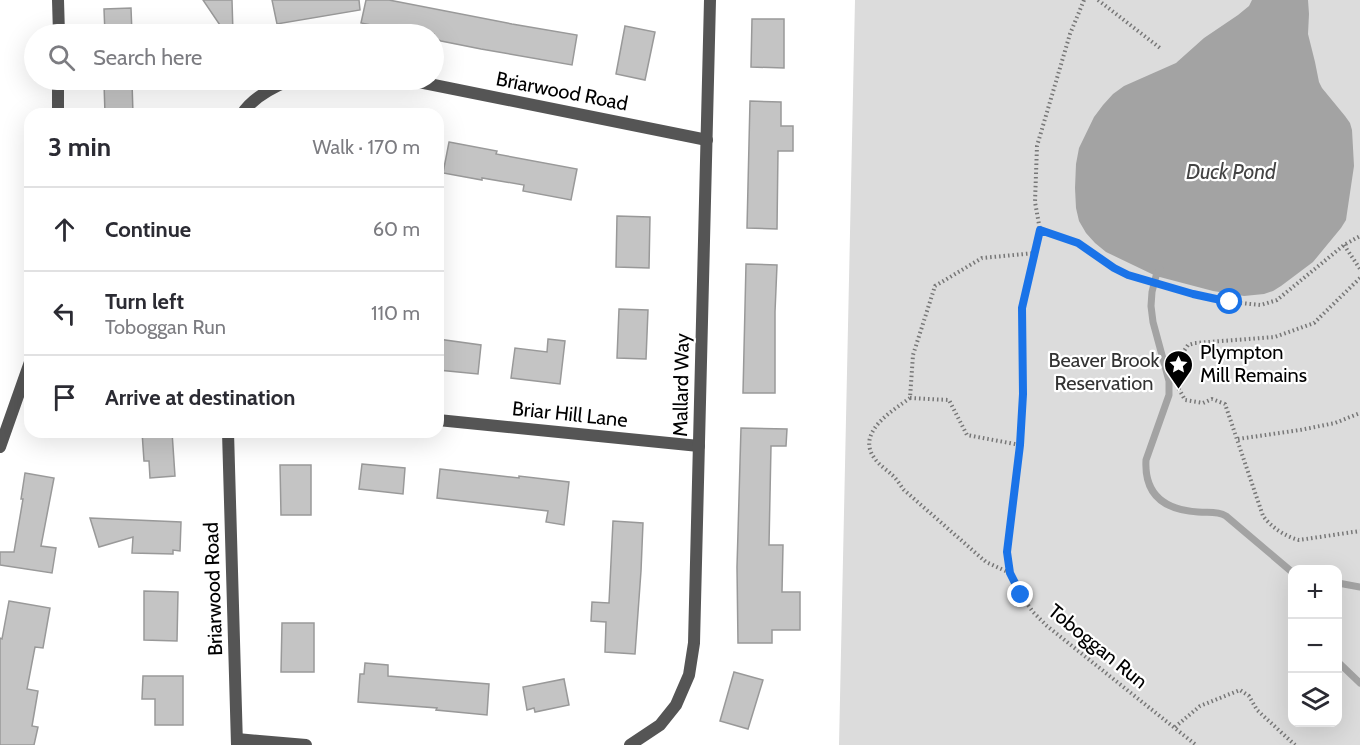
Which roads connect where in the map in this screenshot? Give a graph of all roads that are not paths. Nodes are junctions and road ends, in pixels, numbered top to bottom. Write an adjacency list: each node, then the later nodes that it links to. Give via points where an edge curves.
1 (58, 0): 3 (street)
2 (710, 0): 9 (street, Mallard Way)
3 (59, 24)
4 (444, 87): 9 (street, Briarwood Road)
5 (58, 90): 7 (street)
6 (269, 90): 8 (street)
7 (58, 108)
8 (246, 108)
9 (707, 140): 13 (street, Mallard Way)
10 (24, 379): 14 (street)
11 (444, 421): 13 (street, Briar Hill Lane)
12 (228, 438): 15 (street, Briarwood Road)
13 (699, 446): 17 (street, Mallard Way, via 694,643 689,675 676,705 660,725)
14 (0, 447)
15 (237, 742): 16 (street)
16 (306, 745)
17 (630, 745)

